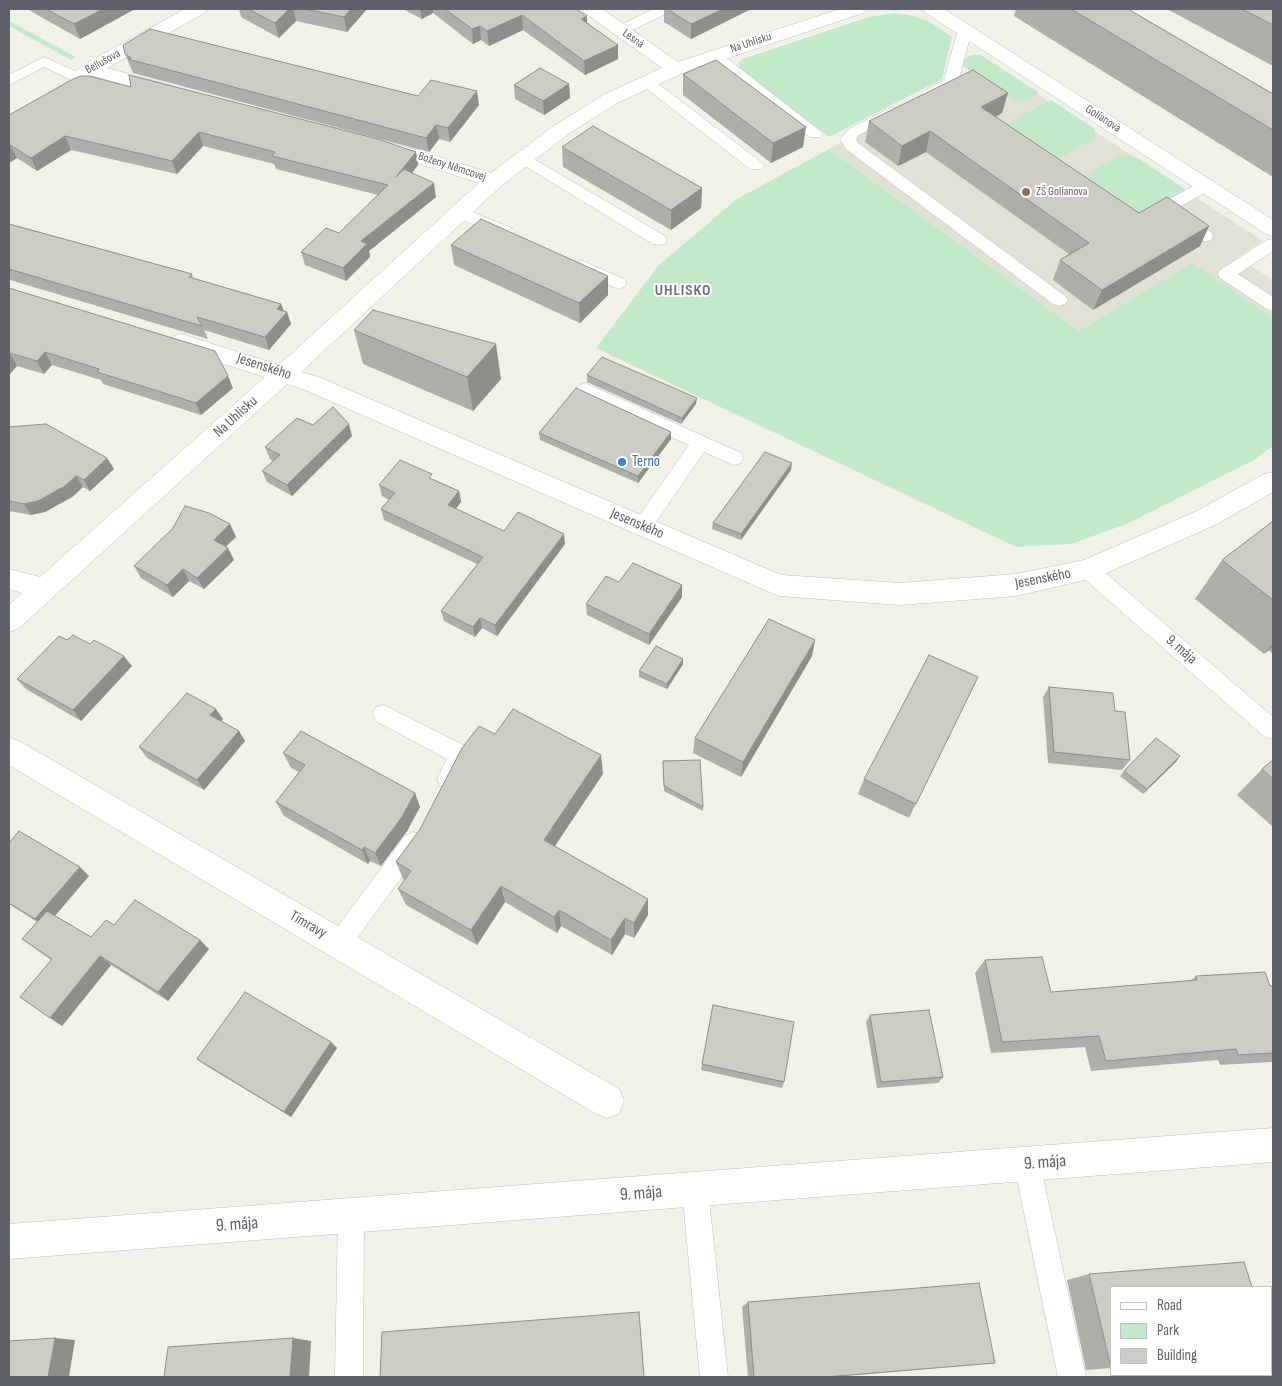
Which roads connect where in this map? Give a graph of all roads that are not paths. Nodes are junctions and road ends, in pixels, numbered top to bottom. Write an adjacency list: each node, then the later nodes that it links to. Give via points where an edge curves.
1 (198, 9): 10 (street, Bellušova)
2 (591, 9): 6 (street, Lesná)
3 (665, 9): 6 (lane)
4 (857, 9): 8 (street, Na Uhlisku)
5 (932, 9): 7 (street, Golianova)
6 (621, 30): 9 (street, Lesná)
7 (965, 30): 20 (street, Golianova); 29 (lane, via 961,73 952,82 854,132 848,139 851,146)
8 (714, 55): 9 (street, Na Uhlisku); 15 (lane)
9 (676, 69): 12 (street, Na Uhlisku)
10 (83, 73): 11 (lane, via 44,61); 13 (street, Bellušova); 14 (street)
11 (9, 81)
12 (647, 82): 17 (street, Na Uhlisku, via 584,114); 18 (lane)
13 (59, 87)
14 (185, 94)
15 (815, 134)
16 (358, 140): 19 (street, Boženy Němcovej)
17 (522, 158): 19 (street, Na Uhlisku); 25 (lane)
18 (756, 166)
19 (494, 181): 21 (street, Na Uhlisku)
20 (1205, 185): 22 (street, Golianova); 23 (lane, via 1164,209)
21 (460, 212): 24 (lane); 32 (street, Na Uhlisku)
22 (1273, 229)
23 (1205, 236)
24 (519, 238)
25 (659, 240)
26 (1273, 244): 30 (lane, via 1226,274)
27 (564, 258): 28 (lane)
28 (618, 283)
29 (1059, 300)
30 (1273, 305)
31 (159, 335): 32 (street, Jesenského)
32 (285, 373): 37 (street, Jesenského); 40 (street, Na Uhlisku)
33 (585, 390): 34 (lane)
34 (701, 442): 35 (lane); 37 (lane)
35 (734, 458)
36 (1273, 481): 38 (street, Jesenského, via 1206,518)
37 (642, 527): 38 (street, Jesenského, via 779,585 900,594 1016,585)
38 (1088, 570): 43 (lane, 9. mája)
39 (9, 579): 40 (street)
40 (44, 589): 41 (street, Na Uhlisku)
41 (9, 621)
42 (384, 714): 45 (lane, via 461,755)
43 (1273, 730)
44 (9, 750): 47 (street, Timravy)
45 (438, 797)
46 (425, 822): 47 (lane)
47 (339, 944): 48 (street, Timravy)
48 (607, 1101)
49 (1273, 1145): 50 (street, 9. mája)
50 (1027, 1164): 51 (street, 9. mája); 56 (lane)
51 (695, 1190): 52 (street, 9. mája); 55 (lane)
52 (352, 1216): 53 (street, 9. mája); 54 (lane)
53 (9, 1242)
54 (349, 1377)
55 (714, 1377)
56 (1072, 1377)

